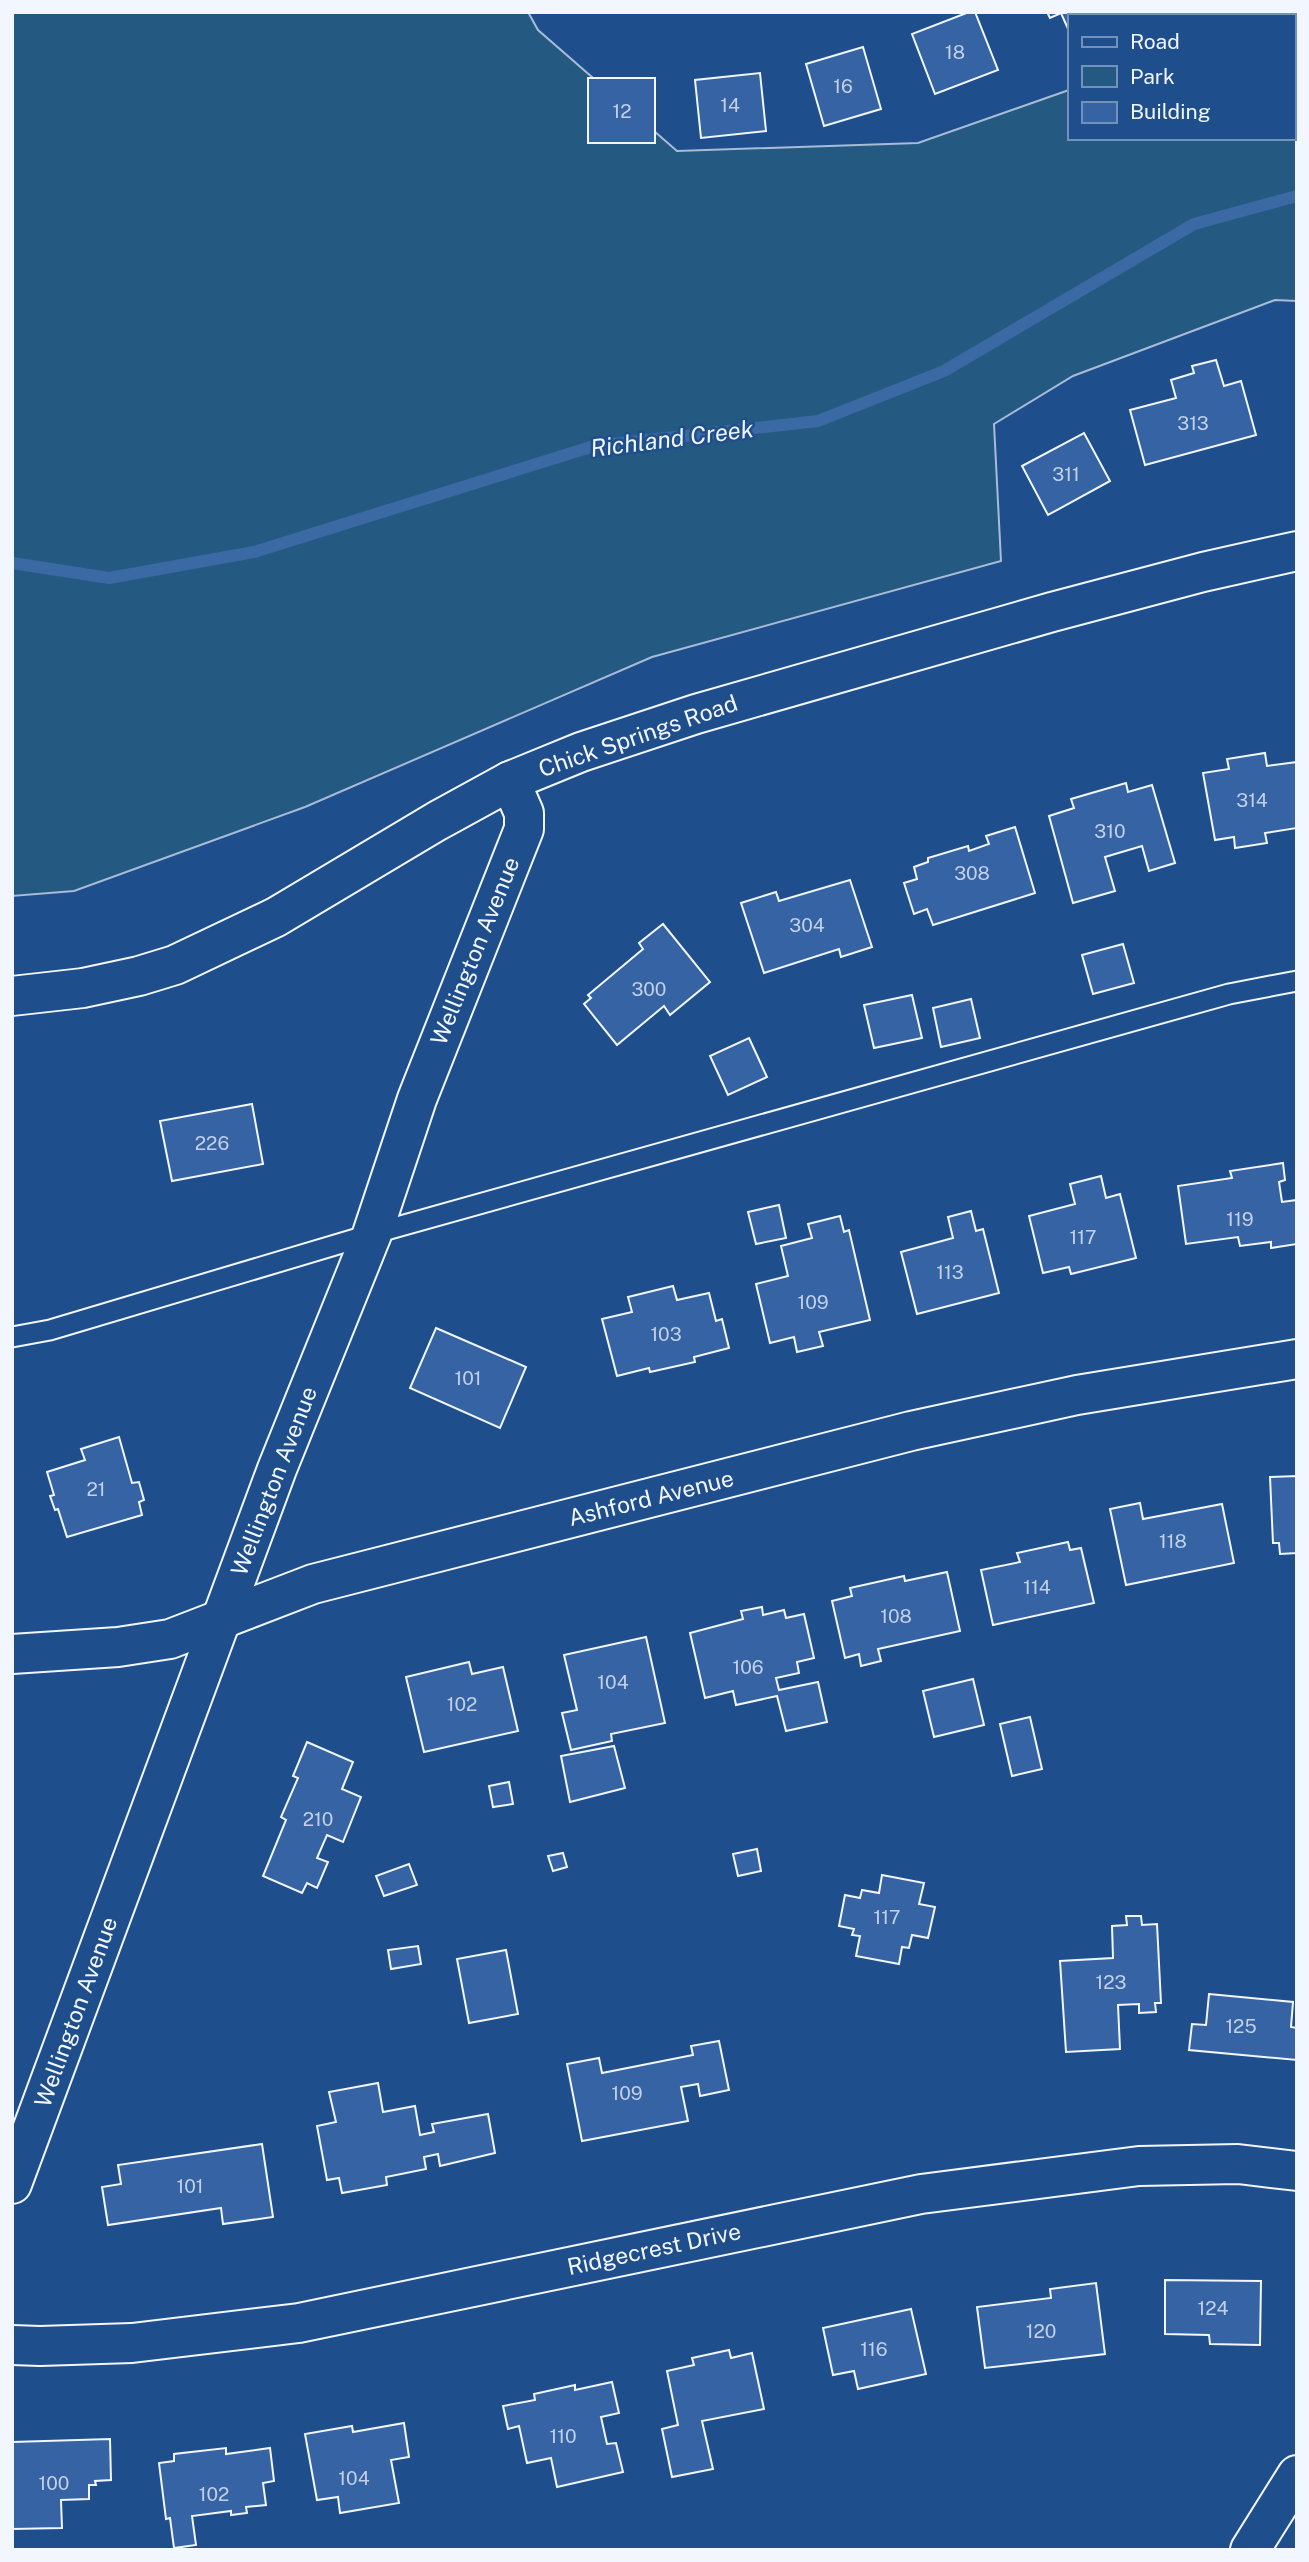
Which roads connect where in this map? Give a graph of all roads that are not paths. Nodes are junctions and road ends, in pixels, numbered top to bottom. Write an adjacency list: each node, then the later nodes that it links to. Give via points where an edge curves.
1 (1297, 551): 2 (street, Chick Springs Road, via 1077,605 696,714)
2 (510, 781): 4 (street, Chick Springs Road, via 276,917 175,965 83,988); 5 (street, Wellington Avenue, via 524,813 524,829 417,1099)
3 (1297, 981): 5 (lane, via 1216,998)
4 (12, 996)
5 (372, 1234): 6 (lane); 8 (street, Wellington Avenue)
6 (12, 1338)
7 (1297, 1359): 8 (street, Ashford Avenue, via 1077,1395 911,1432 313,1584)
8 (221, 1620): 9 (street, Ashford Avenue, via 170,1639); 11 (street, Wellington Avenue)
9 (12, 1654)
10 (1297, 2171): 12 (street, Ridgecrest Drive, via 1238,2164 1139,2166 921,2194 299,2323 132,2343)
11 (12, 2184)
12 (12, 2345)
13 (1297, 2475): 14 (street)
14 (1250, 2550)

